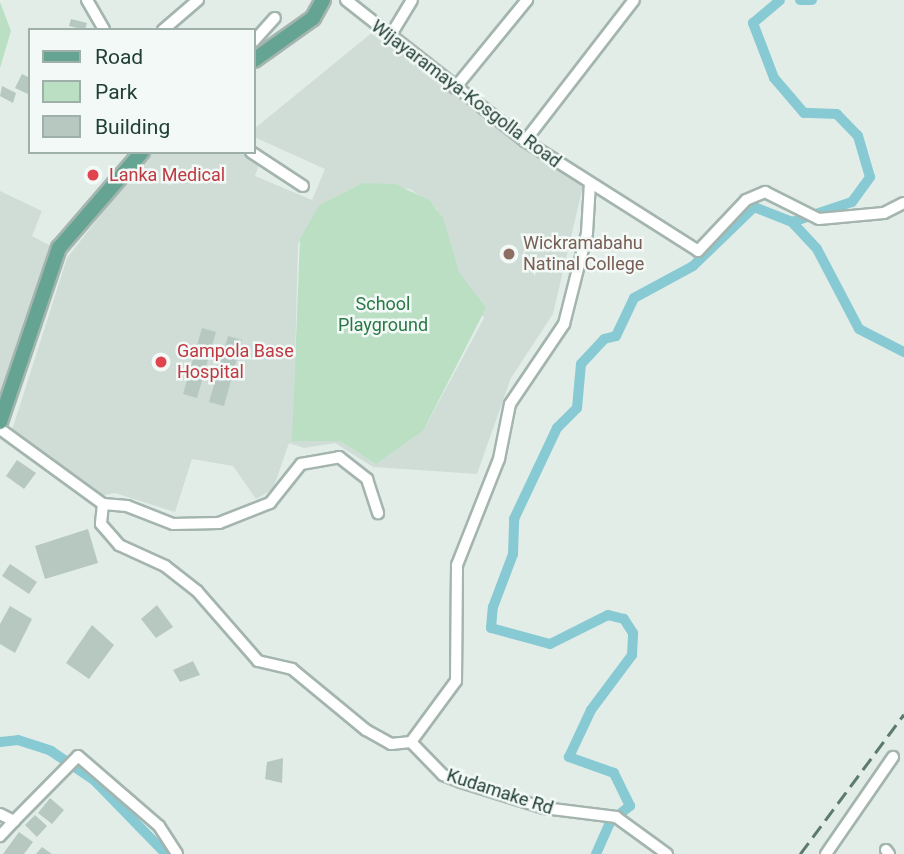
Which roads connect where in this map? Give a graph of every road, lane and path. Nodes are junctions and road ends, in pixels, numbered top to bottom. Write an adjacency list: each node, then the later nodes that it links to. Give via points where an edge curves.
1 (87, 0): 9 (street)
2 (198, 0): 10 (street)
3 (324, 0): 13 (main road, via 313,18)
4 (346, 0): 11 (street, Wijayaramaya-Kosgolla Road)
5 (412, 0): 11 (street)
6 (527, 0): 14 (street)
7 (635, 0): 15 (street)
8 (275, 18): 12 (street)
9 (103, 28)
10 (165, 28)
11 (389, 38): 14 (street, Wijayaramaya-Kosgolla Road)
12 (256, 39)
13 (256, 59)
14 (455, 88): 15 (street, Wijayaramaya-Kosgolla Road)
15 (525, 141): 18 (street, Wijayaramaya-Kosgolla Road)
16 (140, 154): 21 (main road, via 59,248)
17 (254, 154): 19 (street)
18 (590, 183): 20 (street, Wijayaramaya-Kosgolla Road, via 636,206 698,251 746,201 765,192 819,219 884,213); 25 (street, via 587,233 564,324 510,404 499,459 457,565 456,681)
19 (303, 186)
20 (904, 203)
21 (0, 422)
22 (0, 429): 23 (street)
23 (103, 504): 24 (street, via 127,506 173,524 219,523 270,503 301,464 339,457 367,478); 25 (street, via 101,524 119,545 165,566 197,591 258,661 292,669 391,744)
24 (378, 513)
25 (411, 742): 31 (street, Kudamake Rd, via 443,775 544,808 616,817)
26 (892, 757): 32 (street)
27 (0, 814): 28 (street)
28 (14, 821): 29 (street); 30 (street, via 78,755 159,825)
29 (0, 836)
30 (177, 854)
31 (667, 854)
32 (826, 854)

